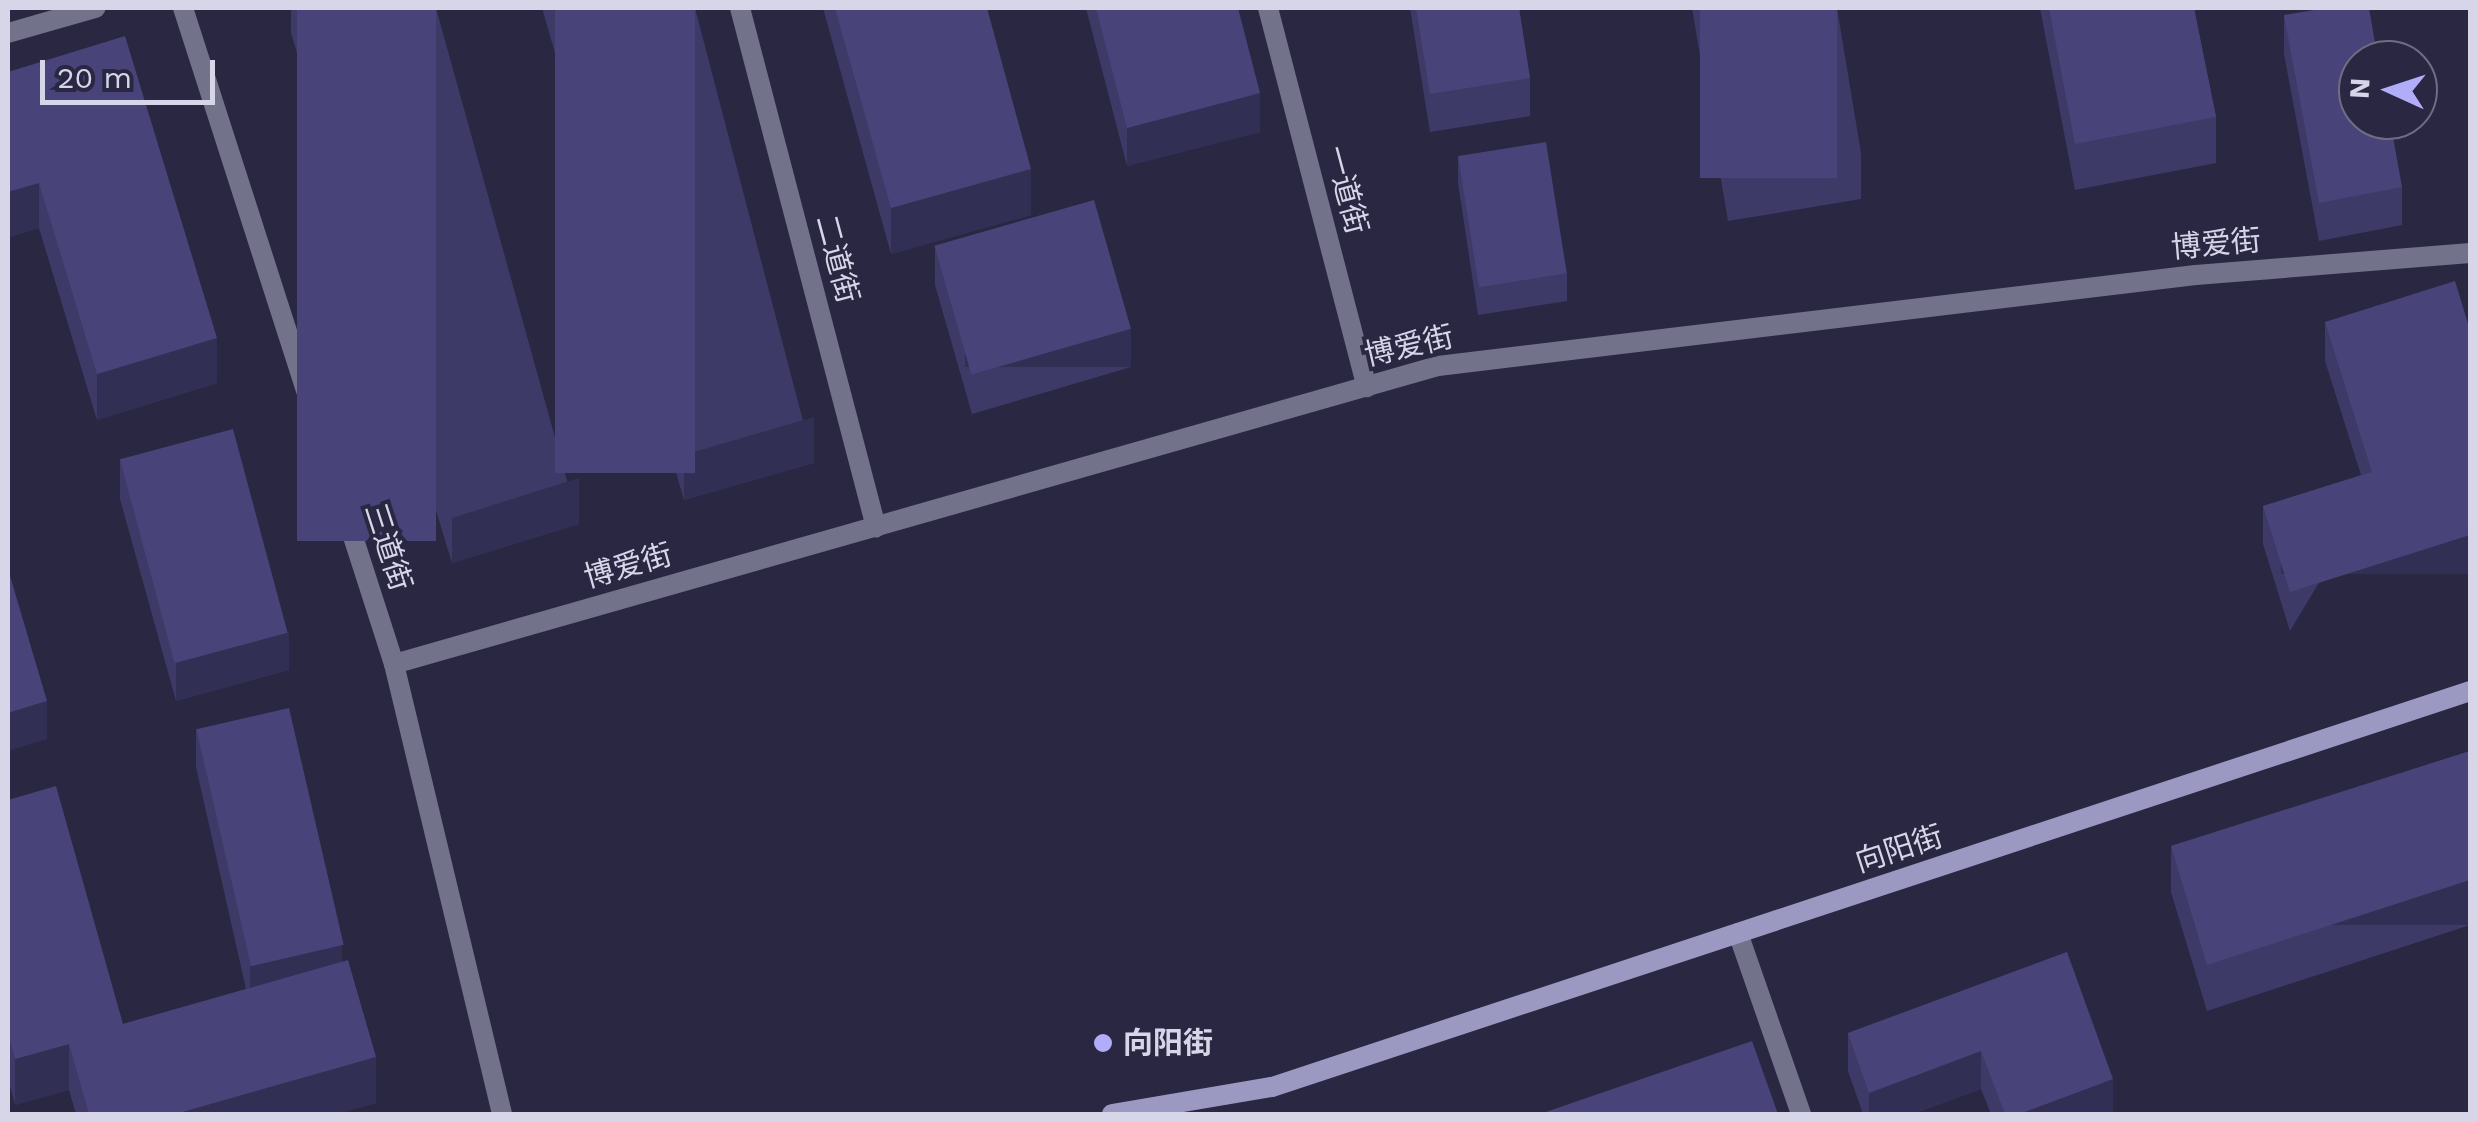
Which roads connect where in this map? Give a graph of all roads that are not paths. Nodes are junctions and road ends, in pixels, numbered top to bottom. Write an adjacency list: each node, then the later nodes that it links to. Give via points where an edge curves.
1 (95, 8): 5 (street)
2 (183, 8): 9 (street, 三道街)
3 (740, 8): 8 (street, 二道街)
4 (1268, 8): 7 (street, 一道街)
5 (8, 32)
6 (2470, 253): 7 (street, 博爱街, via 2196,275 1458,364)
7 (1367, 387): 8 (street, 博爱街)
8 (876, 527): 9 (street, 博爱街)
9 (394, 664): 12 (street, 三道街)
10 (2470, 691): 11 (street, 向阳街)
11 (1738, 933): 13 (street, 向阳街, via 1272,1088); 14 (street)
12 (502, 1114)
13 (1112, 1114)
14 (1801, 1114)

